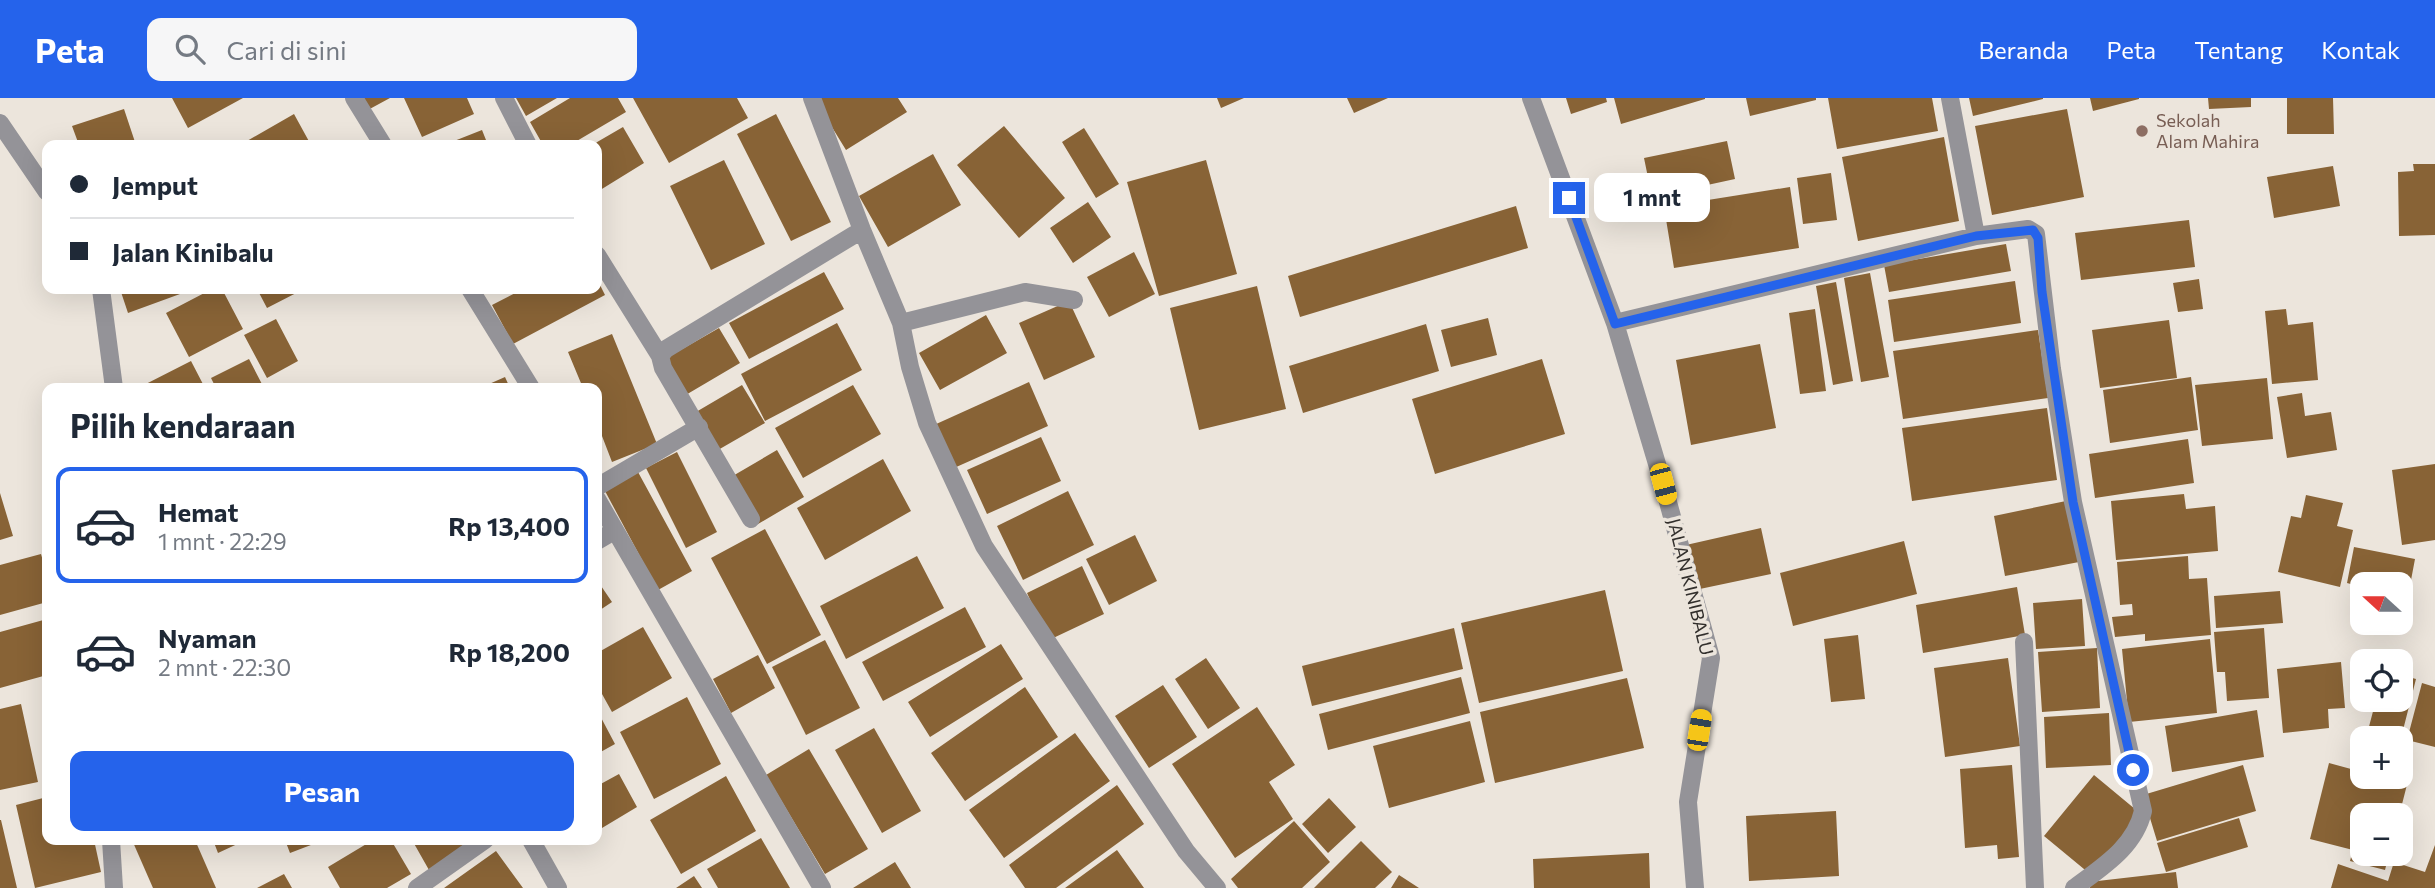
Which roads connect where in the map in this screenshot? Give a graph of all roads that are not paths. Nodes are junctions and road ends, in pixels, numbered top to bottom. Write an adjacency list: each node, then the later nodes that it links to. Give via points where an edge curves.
1 (354, 98): 7 (street)
2 (504, 98): 8 (street)
3 (812, 98): 10 (street)
4 (1531, 98): 17 (street, JALAN KINIBALU)
5 (1950, 98): 11 (street)
6 (2, 132): 9 (street)
7 (380, 140)
8 (525, 140)
9 (42, 185)
10 (862, 230): 16 (street); 18 (street)
11 (1976, 236): 17 (street); 38 (street, via 2028,229 2038,238 2073,502 2143,811 2132,839)
12 (602, 263): 18 (street)
13 (101, 294): 19 (street)
14 (473, 294): 20 (street)
15 (1073, 300): 16 (street, via 1025,292)
16 (901, 323): 35 (street, via 926,424 984,546 1186,851)
17 (1615, 324): 36 (street, JALAN KINIBALU, via 1711,658 1688,802)
18 (660, 356): 21 (street)
19 (113, 383)
20 (528, 383)
21 (699, 427): 22 (street); 24 (street)
22 (602, 484)
23 (602, 508): 25 (street)
24 (751, 519)
25 (614, 531): 26 (street); 34 (street)
26 (602, 538)
27 (2024, 642): 37 (street)
28 (111, 845): 31 (street)
29 (478, 845): 32 (street)
30 (534, 845): 33 (street)
31 (114, 888)
32 (417, 888)
33 (558, 888)
34 (822, 888)
35 (1217, 888)
36 (1695, 888)
37 (2035, 888)
38 (2074, 888)

